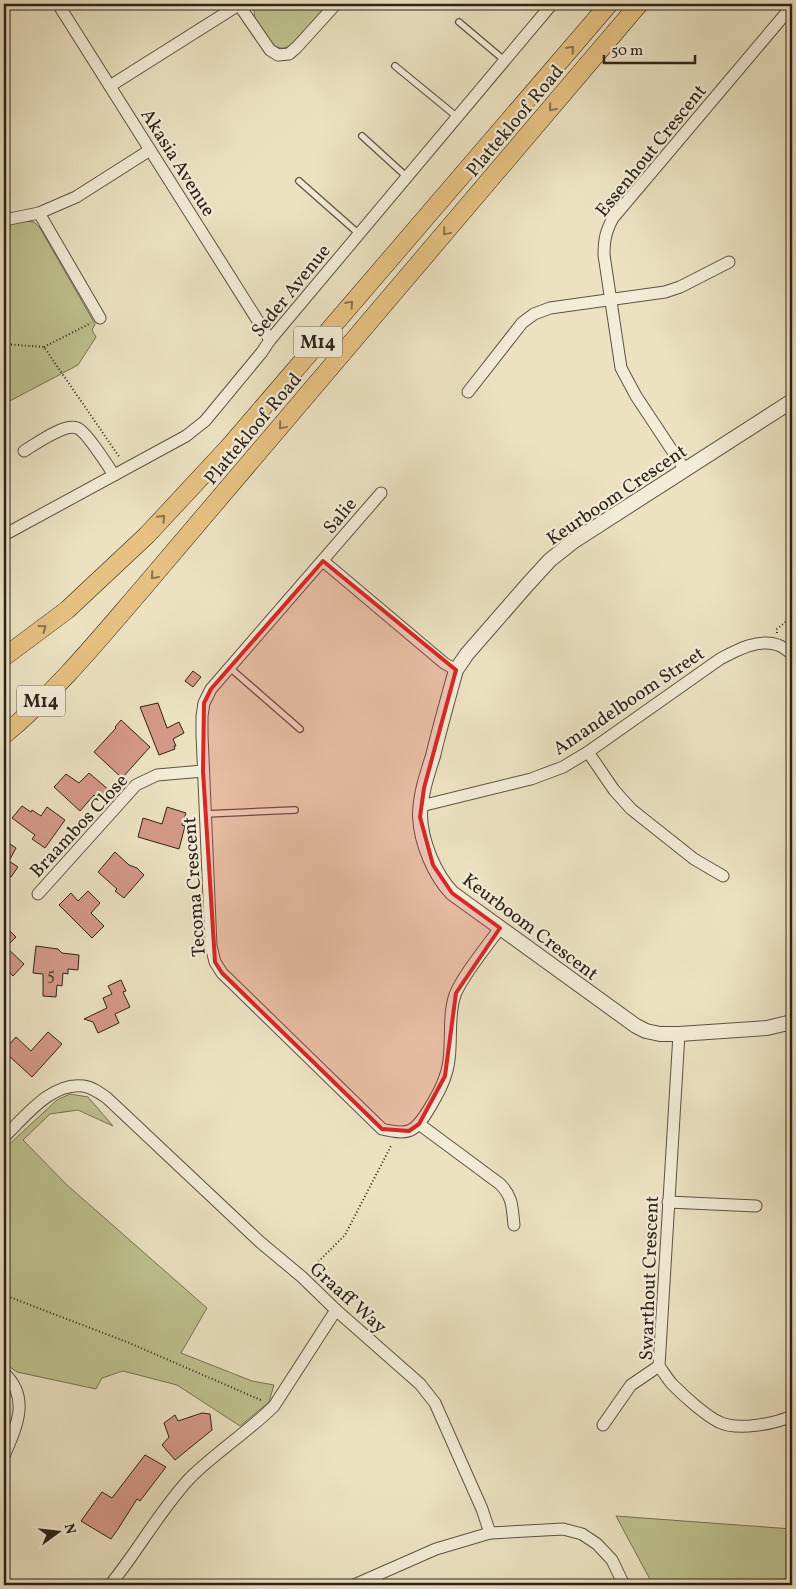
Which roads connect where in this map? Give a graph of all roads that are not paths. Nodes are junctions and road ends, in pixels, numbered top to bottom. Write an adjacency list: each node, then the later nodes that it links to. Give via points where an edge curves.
1 (58, 4): 11 (street, Akasia Avenue)
2 (240, 4): 3 (street, via 270,50 289,54); 11 (street)
3 (336, 4)
4 (552, 4): 9 (street, Seder Avenue)
5 (609, 4): 33 (main road, Plattekloof Road / M14, one-way to 5, via 67,610 147,535 228,448)
6 (640, 4): 37 (main road, Plattekloof Road / M14, one-way to 37, via 125,609 64,678)
7 (792, 7): 21 (street, Essenhout Crescent, via 607,229 604,255)
8 (459, 22): 9 (lane)
9 (504, 60): 12 (street, Seder Avenue)
10 (395, 66): 12 (lane)
11 (110, 86): 14 (street, Akasia Avenue)
12 (456, 116): 15 (street, Seder Avenue)
13 (362, 136): 15 (lane)
14 (150, 150): 17 (street, via 76,197); 23 (street, Akasia Avenue)
15 (407, 177): 19 (street, Seder Avenue)
16 (300, 181): 19 (lane)
17 (39, 213): 18 (street); 22 (street)
18 (4, 220)
19 (359, 234): 23 (street, Seder Avenue)
20 (729, 262): 21 (street, via 665,292)
21 (611, 300): 24 (street, via 550,308 534,314 522,323); 27 (street, Essenhout Crescent, via 621,368)
22 (100, 318)
23 (270, 340): 28 (street, Seder Avenue, via 205,421 186,436)
24 (468, 392)
25 (792, 401): 27 (street, Keurboom Crescent)
26 (24, 451): 28 (street, via 60,430 78,428)
27 (684, 470): 35 (street, Keurboom Crescent, via 550,560)
28 (114, 475): 30 (street, Seder Avenue)
29 (381, 493): 31 (street, Salie)
30 (4, 535)
31 (323, 560): 34 (street, Tecoma Crescent); 35 (street)
32 (792, 654): 38 (street, Amandelboom Street, via 778,645 752,644 720,658)
33 (4, 657)
34 (230, 668): 36 (lane); 39 (street, Tecoma Crescent, via 204,703)
35 (456, 670): 40 (street, Keurboom Crescent)
36 (300, 728)
37 (4, 735)
38 (588, 752): 40 (street, Amandelboom Street, via 563,767 531,779); 43 (street, via 631,809 694,859)
39 (203, 771): 42 (street, Tecoma Crescent); 44 (street, Braambos Close, via 158,775 136,785)
40 (421, 806): 45 (street, Keurboom Crescent, via 423,834 440,878 452,893)
41 (295, 810): 42 (lane)
42 (205, 814): 48 (street, Tecoma Crescent, via 211,946 222,974 382,1129 397,1133 409,1131)
43 (723, 876)
44 (38, 894)
45 (500, 928): 47 (street, Keurboom Crescent, via 646,1032); 48 (street, via 456,993 446,1076)
46 (792, 1022): 47 (street, Keurboom Crescent, via 768,1028)
47 (679, 1034): 50 (street, Swarthout Crescent)
48 (420, 1124): 52 (street, via 508,1192)
49 (4, 1137): 53 (street, Graaff Way, via 55,1091 72,1086 93,1089 108,1098)
50 (668, 1202): 51 (street); 54 (street, Swarthout Crescent)
51 (756, 1206)
52 (514, 1225)
53 (336, 1310): 59 (street, Graaff Way, via 420,1384 434,1403); 60 (street, via 274,1406 204,1465 180,1490)
54 (659, 1366): 56 (street, Swarthout Crescent, via 672,1385 720,1423 734,1426 772,1423); 57 (street, via 631,1385)
55 (4, 1373): 58 (street, via 14,1386 19,1406 16,1427)
56 (792, 1416)
57 (604, 1425)
58 (4, 1456)
59 (490, 1533): 61 (street, via 436,1549); 62 (street, via 563,1529 582,1534 612,1560)
60 (110, 1585)
61 (354, 1585)
62 (624, 1585)

